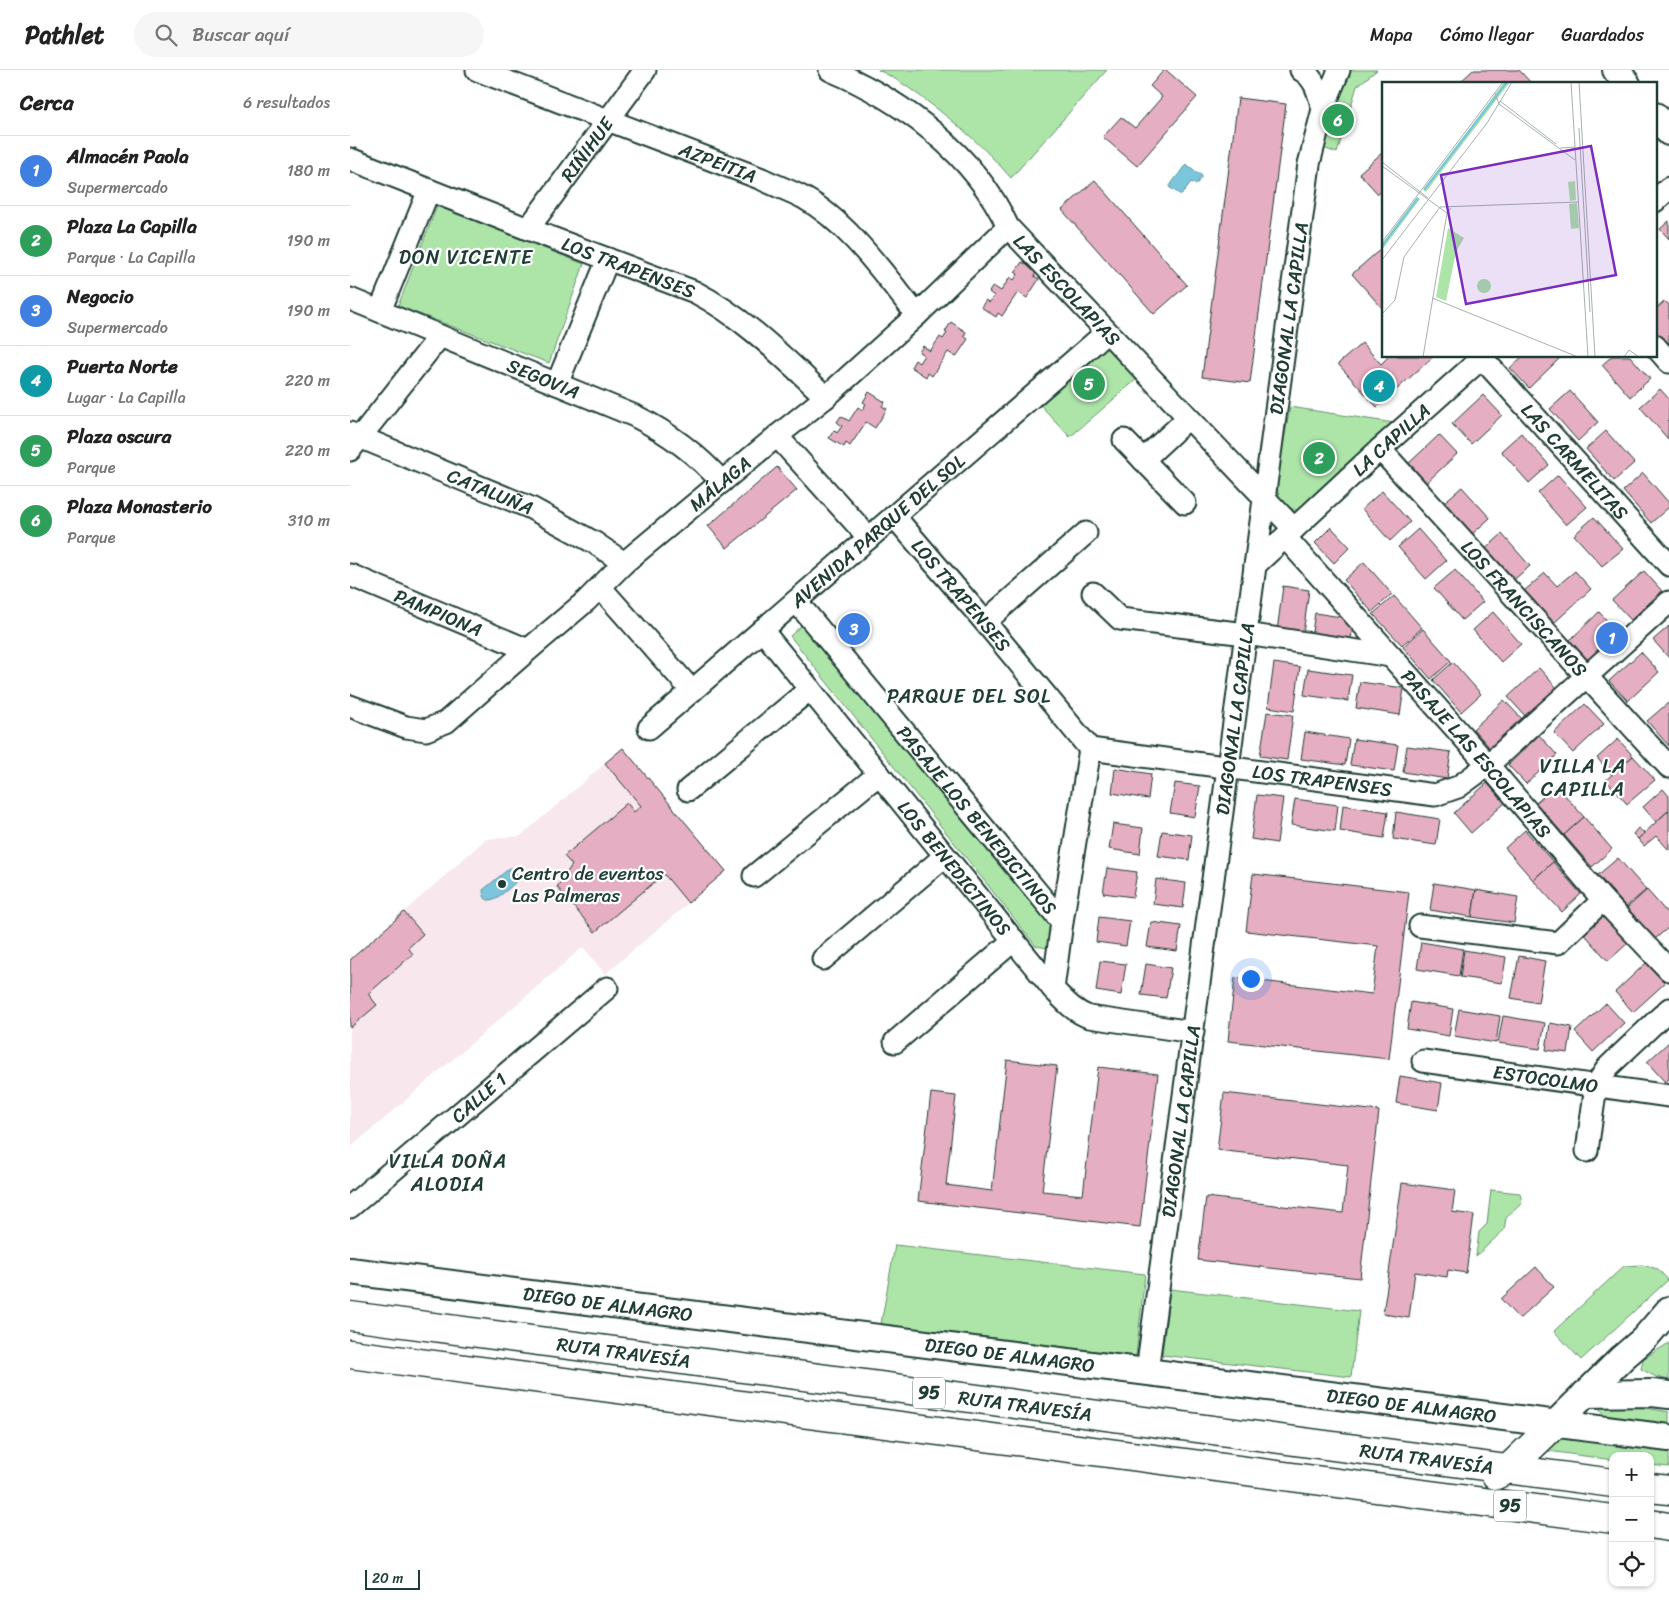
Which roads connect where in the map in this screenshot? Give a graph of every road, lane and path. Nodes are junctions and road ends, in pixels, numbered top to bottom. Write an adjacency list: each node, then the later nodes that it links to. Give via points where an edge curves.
1 (477, 70): 11 (street, AZPEITIA)
2 (645, 70): 11 (street, RIÑIHUE)
3 (830, 70): 17 (street, LAS ESCOLAPIAS, via 890,100 960,156 999,208)
4 (1301, 70): 9 (street, via 1314,84)
5 (1322, 70): 9 (street, via 1326,87)
6 (1339, 70): 9 (street, DIAGONAL LA CAPILLA)
7 (1616, 70): 8 (main road)
8 (1625, 82)
9 (1322, 109): 38 (street, DIAGONAL LA CAPILLA, via 1309,164)
10 (1656, 117): 12 (main road)
11 (608, 120): 18 (street, RIÑIHUE); 22 (street, AZPEITIA, via 805,198 837,222 862,248)
12 (1669, 132)
13 (350, 159): 15 (street, LOS TRAPENSES)
14 (1669, 188): 16 (street)
15 (429, 190): 18 (street, LOS TRAPENSES); 21 (street)
16 (1656, 200)
17 (1008, 227): 22 (street, MÁLAGA); 23 (street, LAS ESCOLAPIAS)
18 (528, 229): 19 (street, LOS TRAPENSES)
19 (608, 259): 29 (street); 30 (street, LOS TRAPENSES, via 695,292 718,305 778,352)
20 (350, 299): 21 (street, SEGOVIA)
21 (380, 312): 24 (street, SEGOVIA)
22 (917, 315): 30 (street, MÁLAGA)
23 (1107, 332): 31 (street, LAS ESCOLAPIAS); 40 (street, AVENIDA PARQUE DEL SOL)
24 (440, 336): 29 (street, SEGOVIA); 33 (street)
25 (1656, 347): 28 (street)
26 (1482, 358): 35 (street, LA CAPILLA)
27 (1484, 358): 46 (street, LAS CARMELITAS)
28 (1669, 362)
29 (557, 384): 37 (street, SEGOVIA, via 654,425 688,448)
30 (826, 398): 32 (street, MÁLAGA)
31 (1188, 418): 36 (street); 38 (street, LAS ESCOLAPIAS)
32 (777, 436): 37 (street, MÁLAGA); 43 (street)
33 (353, 440): 44 (street, CATALUÑA, via 531,508)
34 (1124, 440): 36 (street)
35 (1380, 449): 42 (street, LA CAPILLA); 57 (street, LOS FRANCISCANOS)
36 (1144, 460): 39 (street)
37 (722, 482): 44 (street, MÁLAGA)
38 (1264, 498): 42 (street, LAS ESCOLAPIAS); 45 (street, DIAGONAL LA CAPILLA)
39 (1185, 503)
40 (894, 516): 43 (street, AVENIDA PARQUE DEL SOL); 52 (street, LOS TRAPENSES)
41 (1086, 533): 52 (street)
42 (1289, 533): 45 (street, LA CAPILLA); 56 (street, PASAJE LAS ESCOLAPIAS)
43 (869, 538): 50 (street, AVENIDA PARQUE DEL SOL)
44 (624, 563): 48 (street, MÁLAGA)
45 (1255, 565): 54 (street, DIAGONAL LA CAPILLA)
46 (1669, 565)
47 (350, 575): 55 (street, PAMPIONA)
48 (600, 587): 55 (street, MÁLAGA); 59 (street)
49 (1093, 592): 54 (street, via 1120,619)
50 (796, 601): 53 (street, AVENIDA PARQUE DEL SOL); 71 (street, PASAJE LOS BENEDICTINOS)
51 (1669, 602): 57 (street, LOS TRAPENSES)
52 (986, 622): 62 (street, LOS TRAPENSES)
53 (762, 630): 58 (street, LOS BENEDICTINOS); 59 (street, AVENIDA PARQUE DEL SOL)
54 (1246, 634): 56 (street); 65 (street, DIAGONAL LA CAPILLA)
55 (528, 650): 60 (street, MÁLAGA, via 446,722 426,730 406,727)
56 (1391, 656): 63 (street, PASAJE LAS ESCOLAPIAS)
57 (1586, 675): 63 (street, LOS TRAPENSES); 64 (street, LOS FRANCISCANOS)
58 (810, 689): 66 (street, LOS BENEDICTINOS); 67 (street)
59 (692, 691): 61 (street, AVENIDA PARQUE DEL SOL)
60 (350, 706)
61 (649, 728)
62 (1090, 750): 65 (street, LOS TRAPENSES); 71 (street)
63 (1488, 765): 65 (street, LOS TRAPENSES, via 1458,787 1435,795); 70 (street, PASAJE LAS ESCOLAPIAS)
64 (1669, 767)
65 (1228, 768): 79 (street, DIAGONAL LA CAPILLA)
66 (879, 774): 68 (street, LOS BENEDICTINOS); 69 (street)
67 (688, 790)
68 (945, 856): 73 (street, LOS BENEDICTINOS); 74 (street)
69 (754, 876)
70 (1603, 900): 72 (street, via 1558,943); 75 (street, PASAJE LAS ESCOLAPIAS)
71 (1062, 922): 77 (street)
72 (1420, 926)
73 (1014, 940): 77 (street, LOS BENEDICTINOS); 80 (street)
74 (823, 959)
75 (1669, 970)
76 (607, 988): 85 (street, CALLE 1)
77 (1053, 989): 79 (street, LOS BENEDICTINOS, via 1074,1009 1089,1017)
78 (1669, 1009): 82 (street, via 1608,1067)
79 (1193, 1032): 93 (street, DIAGONAL LA CAPILLA)
80 (895, 1042)
81 (1423, 1061): 82 (street, ESTOCOLMO)
82 (1596, 1085): 83 (street, ESTOCOLMO); 84 (street)
83 (1669, 1096)
84 (1587, 1151)
85 (350, 1207)
86 (350, 1271): 93 (main road, DIEGO DE ALMAGRO)
87 (1669, 1310): 90 (main road)
88 (350, 1316): 99 (highway, RUTA TRAVESÍA / 95)
89 (1669, 1331): 90 (main road)
90 (1644, 1339): 92 (main road)
91 (350, 1354): 103 (highway, RUTA TRAVESÍA / 95)
92 (1622, 1358): 94 (main road, via 1627,1378); 95 (main road)
93 (1146, 1371): 96 (main road, DIEGO DE ALMAGRO)
94 (1661, 1394): 95 (main road)
95 (1581, 1398): 96 (main road); 97 (main road, via 1579,1409)
96 (1556, 1423): 97 (main road, DIEGO DE ALMAGRO); 99 (highway)
97 (1597, 1429): 98 (main road, DIEGO DE ALMAGRO)
98 (1669, 1438)
99 (1508, 1469): 100 (highway, RUTA TRAVESÍA / 95); 103 (highway, via 1466,1486)
100 (1609, 1482)
101 (1654, 1488): 102 (highway)
102 (1669, 1490)
103 (1407, 1492): 104 (highway, RUTA TRAVESÍA / 95)
104 (1609, 1518)
105 (1654, 1525): 106 (highway)
106 (1669, 1527)

